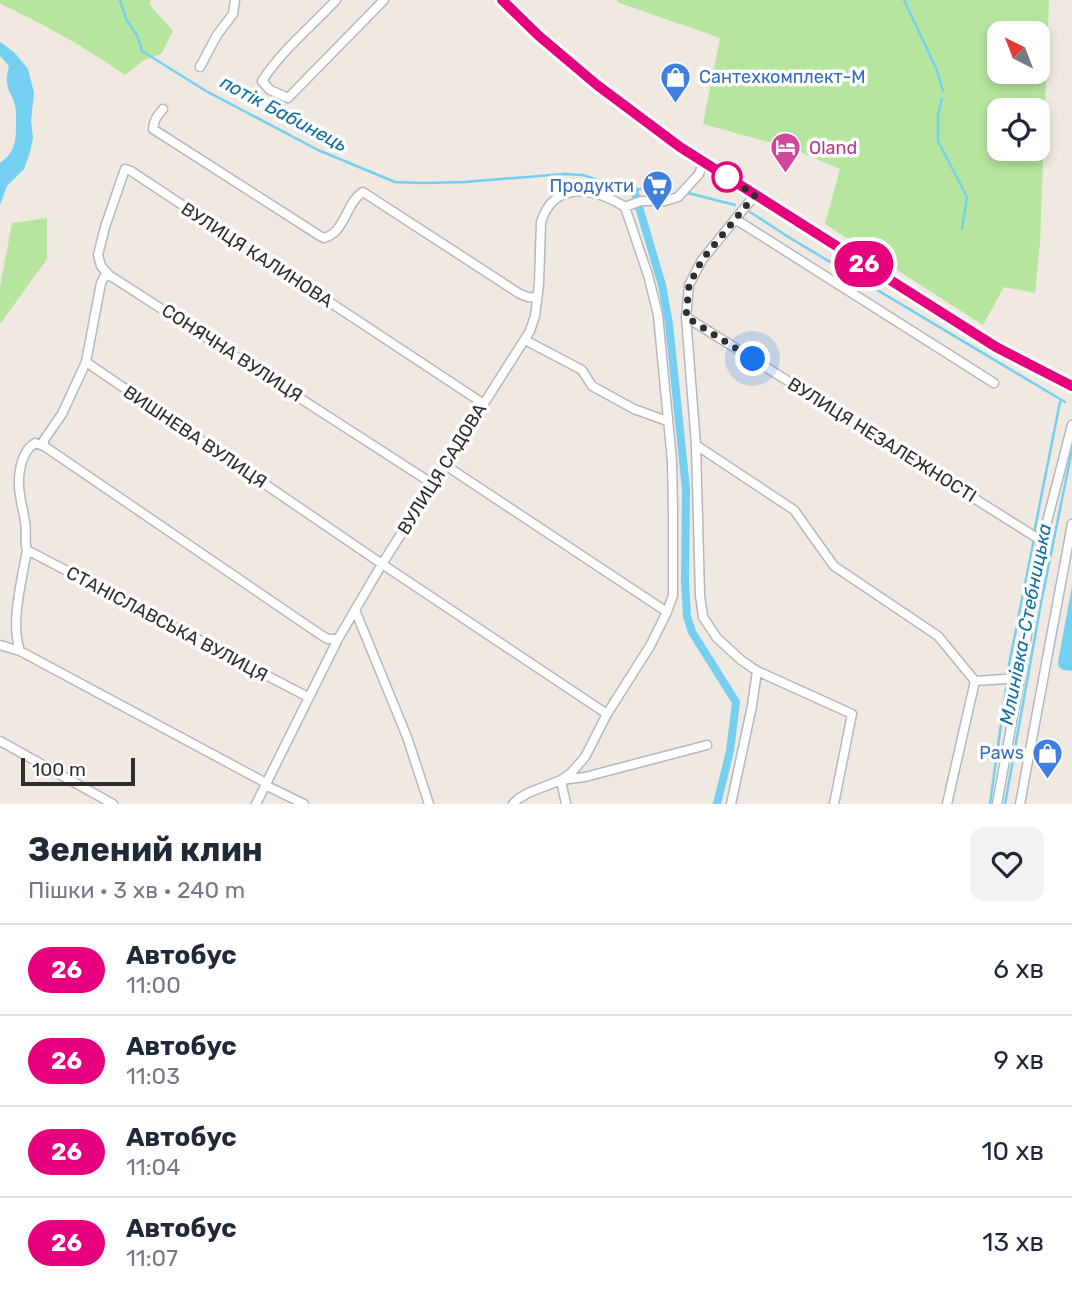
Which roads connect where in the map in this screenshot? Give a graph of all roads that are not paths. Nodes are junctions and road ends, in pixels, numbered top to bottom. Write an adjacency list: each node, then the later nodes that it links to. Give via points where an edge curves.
1 (235, 0): 5 (street, via 233,14)
2 (336, 0): 3 (street, via 267,73 262,80 270,90 288,98)
3 (384, 0)
4 (502, 0): 7 (main road, via 597,85)
5 (200, 67)
6 (163, 109): 12 (street, via 153,129 320,236 331,236 363,192 520,294)
7 (703, 163): 8 (main road); 9 (street, via 678,197)
8 (755, 195): 10 (street); 17 (main road, via 996,347)
9 (629, 206): 12 (street, ВУЛИЦЯ САДОВА, via 583,190 554,200 541,222); 19 (street, via 658,315)
10 (735, 219): 13 (street, via 702,260 689,285); 16 (street)
11 (109, 275): 15 (street, via 101,284); 18 (street, ВУЛИЦЯ КАЛИНОВА, via 98,255 125,169); 24 (street, СОНЯЧНА ВУЛИЦЯ)
12 (537, 298): 14 (street, ВУЛИЦЯ САДОВА)
13 (686, 317): 21 (street); 26 (street, ВУЛИЦЯ НЕЗАЛЕЖНОСТІ)
14 (525, 340): 18 (street, ВУЛИЦЯ САДОВА); 19 (street, via 582,370 592,386)
15 (86, 362): 22 (street); 29 (street, ВИШНЕВА ВУЛИЦЯ)
16 (994, 383)
17 (1072, 386)
18 (484, 404): 23 (street, ВУЛИЦЯ САДОВА)
19 (667, 422): 31 (street, via 673,511 673,595)
20 (1072, 425): 26 (street)
21 (696, 445): 35 (street, via 703,617 717,638); 37 (street, via 794,510 834,566 938,636)
22 (44, 446): 27 (street, via 35,443 29,447 21,466); 32 (street, via 321,635)
23 (445, 465): 24 (street, ВУЛИЦЯ САДОВА); 31 (street)
24 (433, 484): 29 (street, ВУЛИЦЯ САДОВА)
25 (1072, 524): 28 (street)
26 (1042, 541): 36 (street)
27 (27, 550): 34 (street, via 16,622); 38 (street, СТАНІСЛАВСЬКА ВУЛИЦЯ)
28 (1069, 559): 54 (street)
29 (382, 564): 30 (street, ВУЛИЦЯ САДОВА); 39 (street, ВИШНЕВА ВУЛИЦЯ)
30 (355, 610): 32 (street, ВУЛИЦЯ САДОВА); 47 (street)
31 (667, 612): 39 (street)
32 (338, 639): 38 (street, ВУЛИЦЯ САДОВА)
33 (0, 645): 34 (street)
34 (20, 651): 43 (street)
35 (757, 671): 50 (street); 51 (street, via 852,714)
36 (1020, 678): 37 (street); 53 (street)
37 (975, 681): 52 (street)
38 (308, 697): 43 (street, ВУЛИЦЯ САДОВА)
39 (607, 714): 42 (street, via 585,757)
40 (0, 741): 44 (street)
41 (707, 745): 42 (street)
42 (561, 780): 48 (street); 49 (street)
43 (266, 784): 45 (street, ВУЛИЦЯ САДОВА); 46 (street)
44 (113, 804)
45 (256, 804)
46 (304, 804)
47 (429, 804)
48 (513, 804)
49 (566, 804)
50 (731, 804)
51 (834, 804)
52 (947, 804)
53 (997, 804)
54 (1020, 804)

